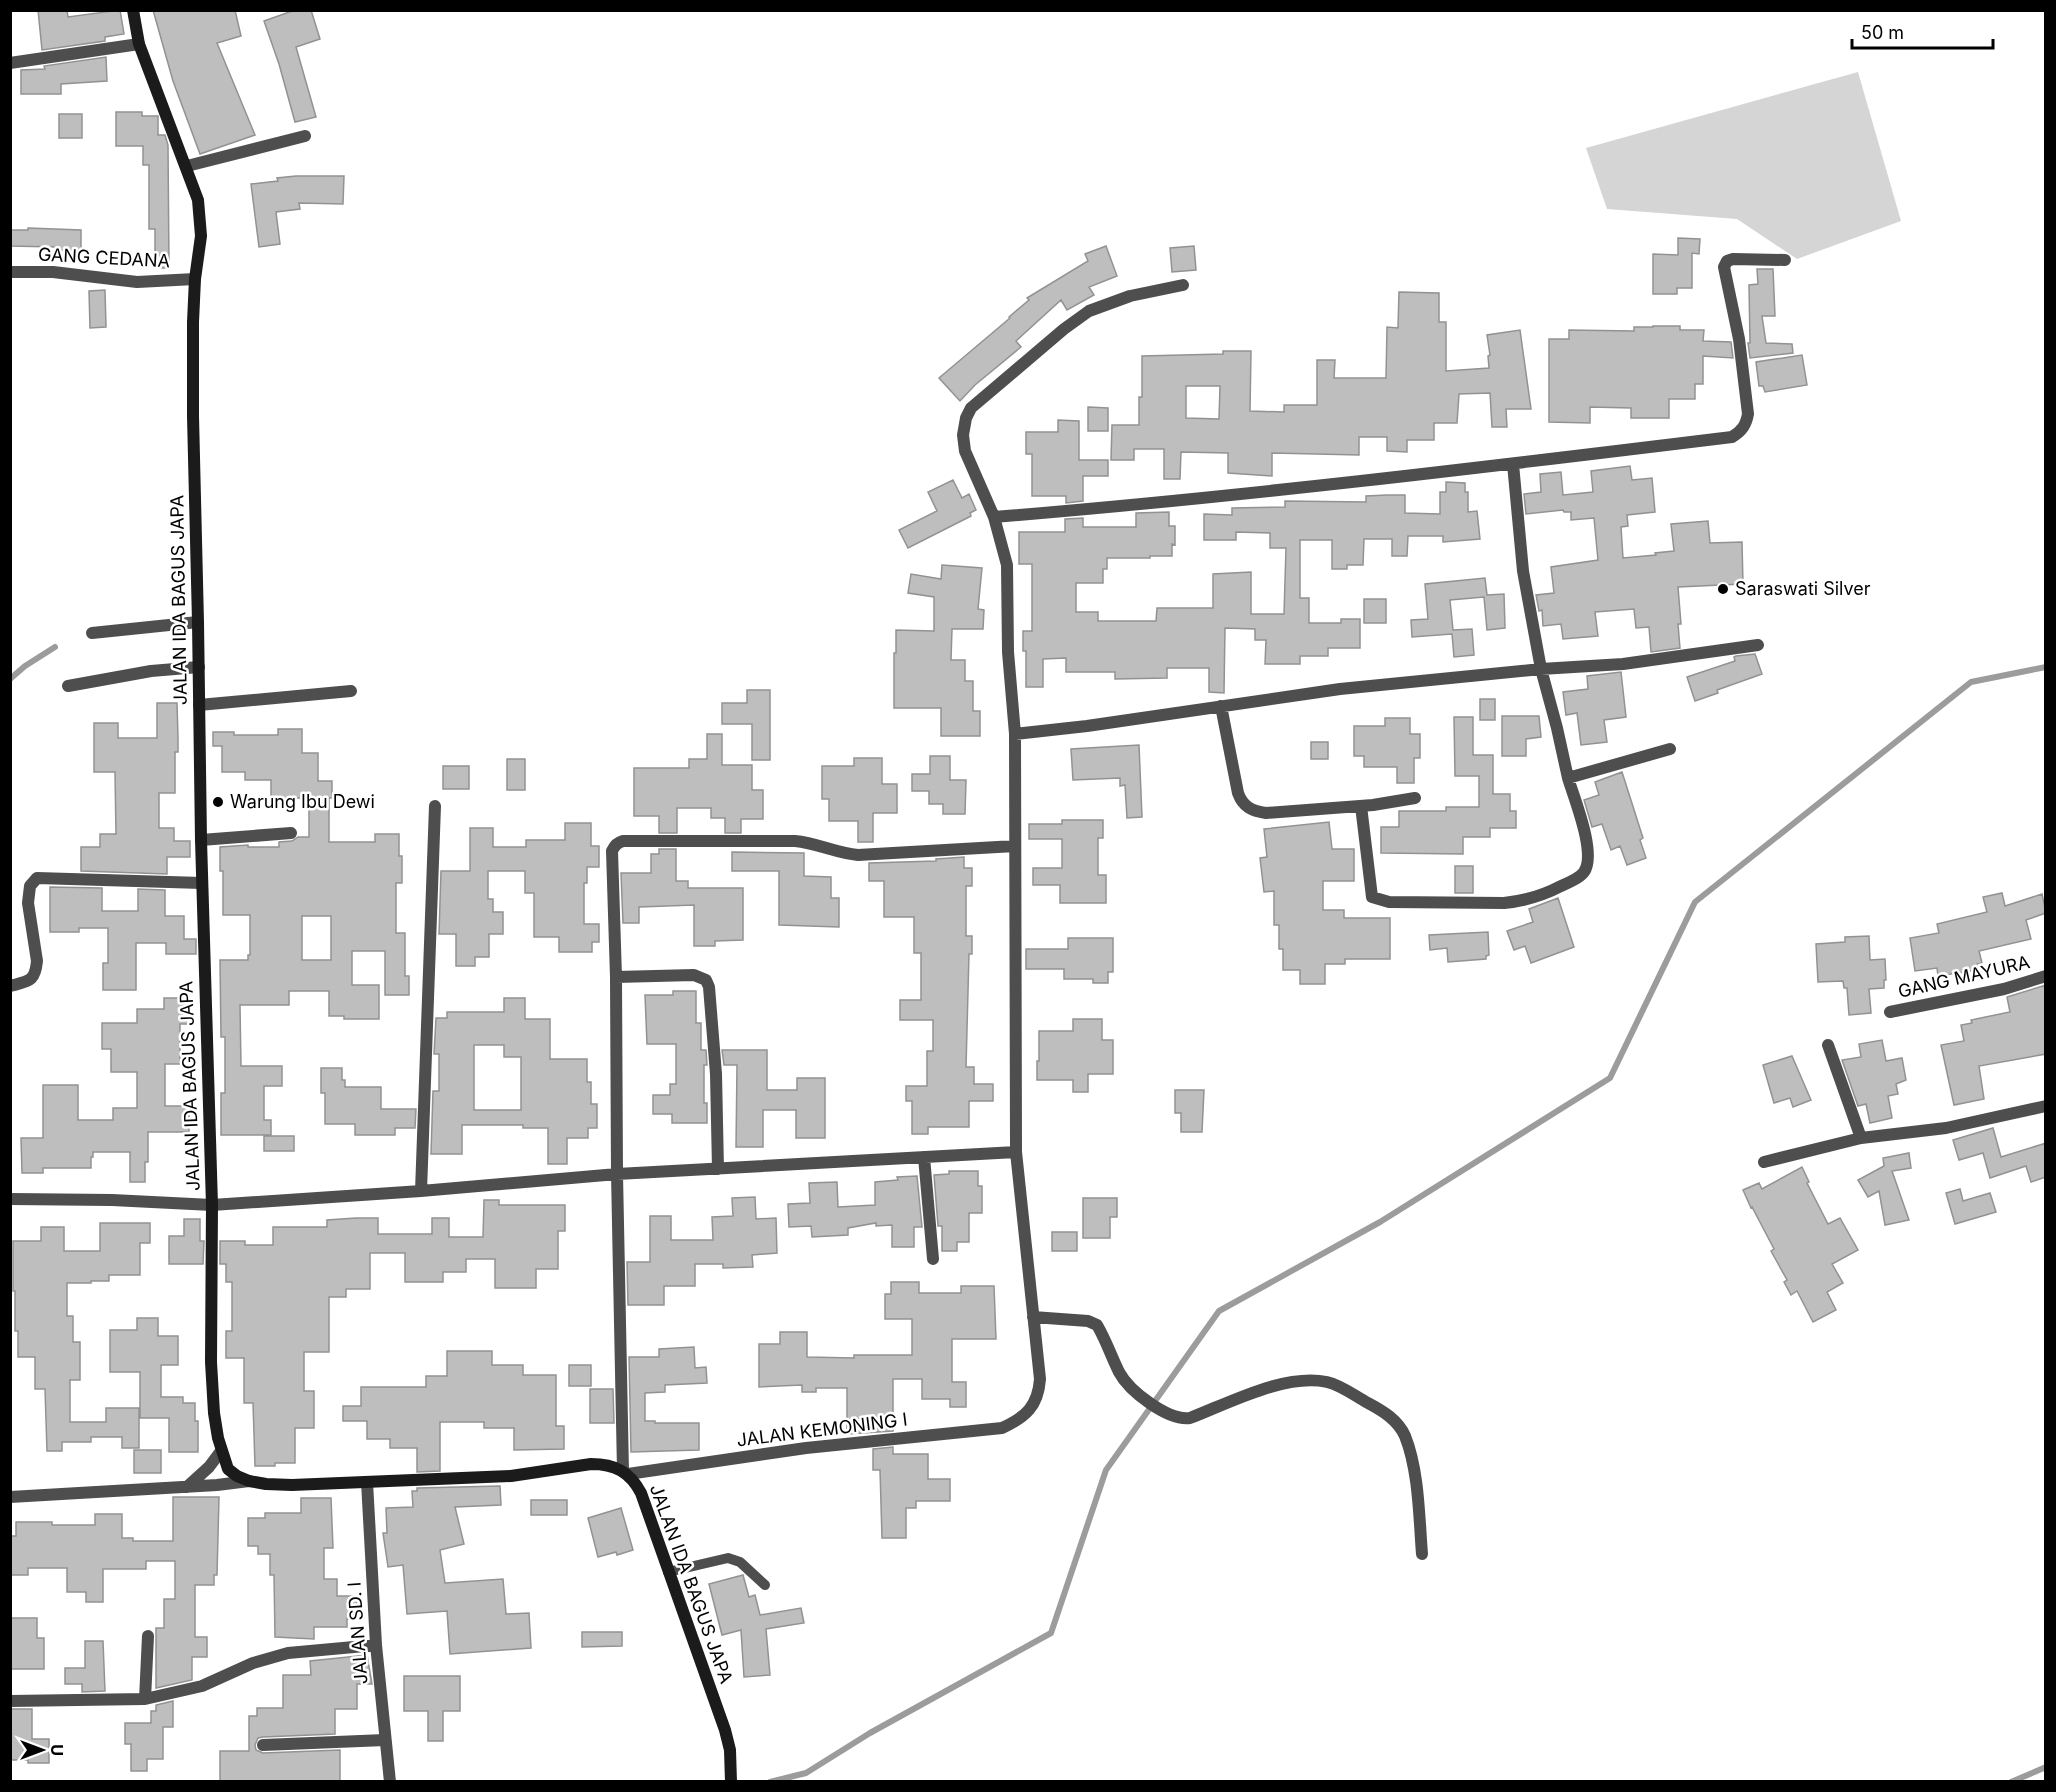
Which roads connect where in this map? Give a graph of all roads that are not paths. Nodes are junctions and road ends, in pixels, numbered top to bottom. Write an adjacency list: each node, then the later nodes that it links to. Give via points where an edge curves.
1 (133, 10): 2 (street, JALAN IDA BAGUS JAPA)
2 (139, 44): 3 (street); 5 (street, JALAN IDA BAGUS JAPA)
3 (10, 63)
4 (305, 136): 5 (street)
5 (187, 166): 8 (street, JALAN IDA BAGUS JAPA, via 200,218)
6 (1785, 260): 10 (street, via 1732,259 1724,267 1739,339 1748,414 1738,434)
7 (10, 272): 8 (street, GANG CEDANA, via 53,272 138,282)
8 (195, 279): 12 (street, JALAN IDA BAGUS JAPA, via 193,416)
9 (1183, 285): 11 (street, via 1130,296 1089,311 971,408 963,435 965,451)
10 (1513, 464): 11 (street); 16 (street, via 1522,571)
11 (993, 517): 21 (street, via 1007,565 1008,652)
12 (198, 622): 13 (street); 15 (street, JALAN IDA BAGUS JAPA)
13 (92, 633)
14 (1758, 645): 16 (street, via 1623,664)
15 (199, 667): 17 (street); 19 (street, JALAN IDA BAGUS JAPA)
16 (1541, 669): 20 (street, via 1375,685); 23 (street)
17 (68, 686)
18 (351, 691): 19 (street)
19 (199, 705): 28 (street, JALAN IDA BAGUS JAPA)
20 (1221, 706): 21 (street); 26 (street, via 1238,793 1248,808 1266,813)
21 (1015, 734): 29 (street)
22 (1670, 749): 23 (street)
23 (1568, 778): 26 (street, via 1587,842 1587,866 1584,873 1548,893 1520,901 1389,902 1372,897)
24 (1415, 798): 26 (street)
25 (435, 806): 43 (street)
26 (1361, 806)
27 (291, 833): 28 (street)
28 (201, 840): 30 (street, JALAN IDA BAGUS JAPA)
29 (1015, 846): 32 (street, via 858,855 795,841 618,842 612,851); 38 (street)
30 (202, 883): 33 (street, via 37,878 30,886 28,903 36,970 34,978); 45 (street, JALAN IDA BAGUS JAPA)
31 (2046, 976): 34 (street, GANG MAYURA, via 2004,989)
32 (616, 977): 41 (street, via 694,975 706,980 716,1074); 42 (street)
33 (10, 986)
34 (1890, 1012)
35 (1828, 1045): 37 (street)
36 (2046, 1106): 37 (street, via 1946,1128)
37 (1861, 1138): 40 (street)
38 (1016, 1152): 39 (street); 47 (street)
39 (924, 1157): 41 (street); 46 (street)
40 (1764, 1162)
41 (718, 1169): 42 (street)
42 (617, 1174): 43 (street); 49 (street)
43 (421, 1191): 45 (street)
44 (10, 1199): 45 (street)
45 (212, 1205): 48 (street, JALAN IDA BAGUS JAPA, via 211,1362)
46 (933, 1259)
47 (1033, 1317): 49 (street, JALAN KEMONING I, via 1039,1391 1020,1420 1002,1428); 54 (street, via 1097,1325 1120,1374 1135,1391 1171,1416 1191,1418 1266,1389 1313,1380 1341,1388 1388,1414 1404,1435 1416,1484)
48 (221, 1451): 50 (street, JALAN IDA BAGUS JAPA, via 228,1469); 52 (street)
49 (626, 1473): 51 (street, via 591,1464 511,1476); 55 (street, JALAN IDA BAGUS JAPA, via 641,1493)
50 (249, 1481): 51 (street, via 292,1485); 52 (street)
51 (366, 1482): 58 (street, JALAN SD. I)
52 (187, 1487): 53 (street)
53 (10, 1497)
54 (1422, 1554)
55 (668, 1572): 56 (lane, via 728,1558 740,1562); 64 (street, JALAN IDA BAGUS JAPA, via 725,1730)
56 (765, 1585)
57 (148, 1636): 59 (street)
58 (376, 1646): 59 (street, via 288,1653 253,1663 202,1686); 61 (street, JALAN SD. I)
59 (145, 1699): 60 (street)
60 (10, 1701)
61 (385, 1740): 62 (street); 63 (street, JALAN SD. I)
62 (263, 1745)
63 (390, 1782)
64 (731, 1782)

